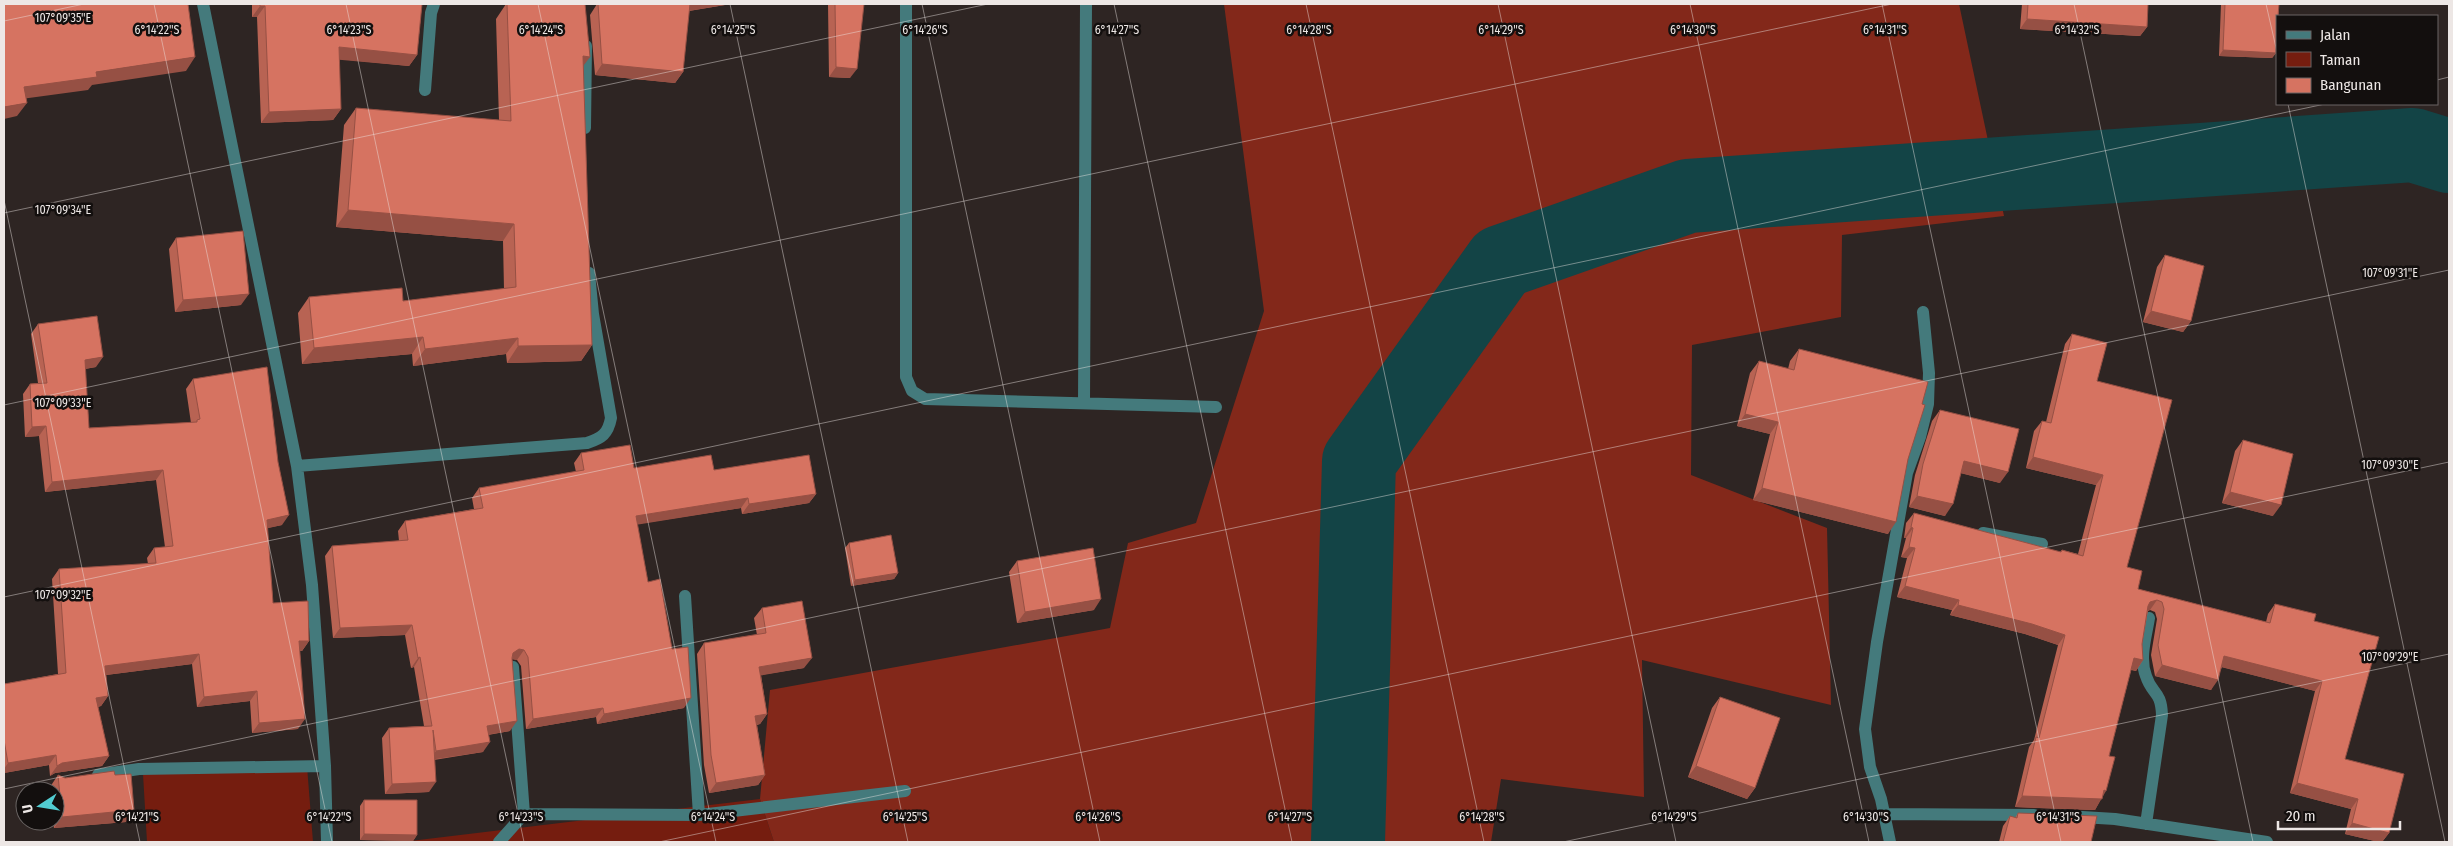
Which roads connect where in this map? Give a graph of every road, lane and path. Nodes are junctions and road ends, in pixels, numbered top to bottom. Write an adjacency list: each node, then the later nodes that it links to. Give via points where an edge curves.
1 (203, 4): 12 (street)
2 (434, 4): 6 (street)
3 (906, 4): 10 (street, via 906,377 912,391 925,399)
4 (1086, 4): 10 (street)
5 (586, 33): 7 (street)
6 (425, 90)
7 (585, 144)
8 (588, 256): 12 (street, via 593,314 611,418 602,438 587,443)
9 (1923, 312): 22 (street, via 1929,373 1928,404 1907,473 1905,514 1877,642 1865,729 1870,767)
10 (1084, 403): 11 (street)
11 (1216, 406)
12 (297, 466): 18 (street, via 312,585)
13 (1970, 530): 14 (street)
14 (2042, 544)
15 (685, 596): 23 (street)
16 (2149, 618): 26 (street, via 2143,662 2148,681 2161,700 2162,715)
17 (513, 667): 21 (street)
18 (325, 766): 19 (street, via 139,769); 27 (street)
19 (83, 777)
20 (904, 791): 23 (street)
21 (524, 814): 23 (street); 28 (street)
22 (1884, 814): 24 (street); 29 (street)
23 (699, 815)
24 (2050, 816)
25 (2068, 816): 26 (street)
26 (2146, 824): 30 (street)
27 (327, 842)
28 (499, 842)
29 (1890, 842)
30 (2267, 842)

